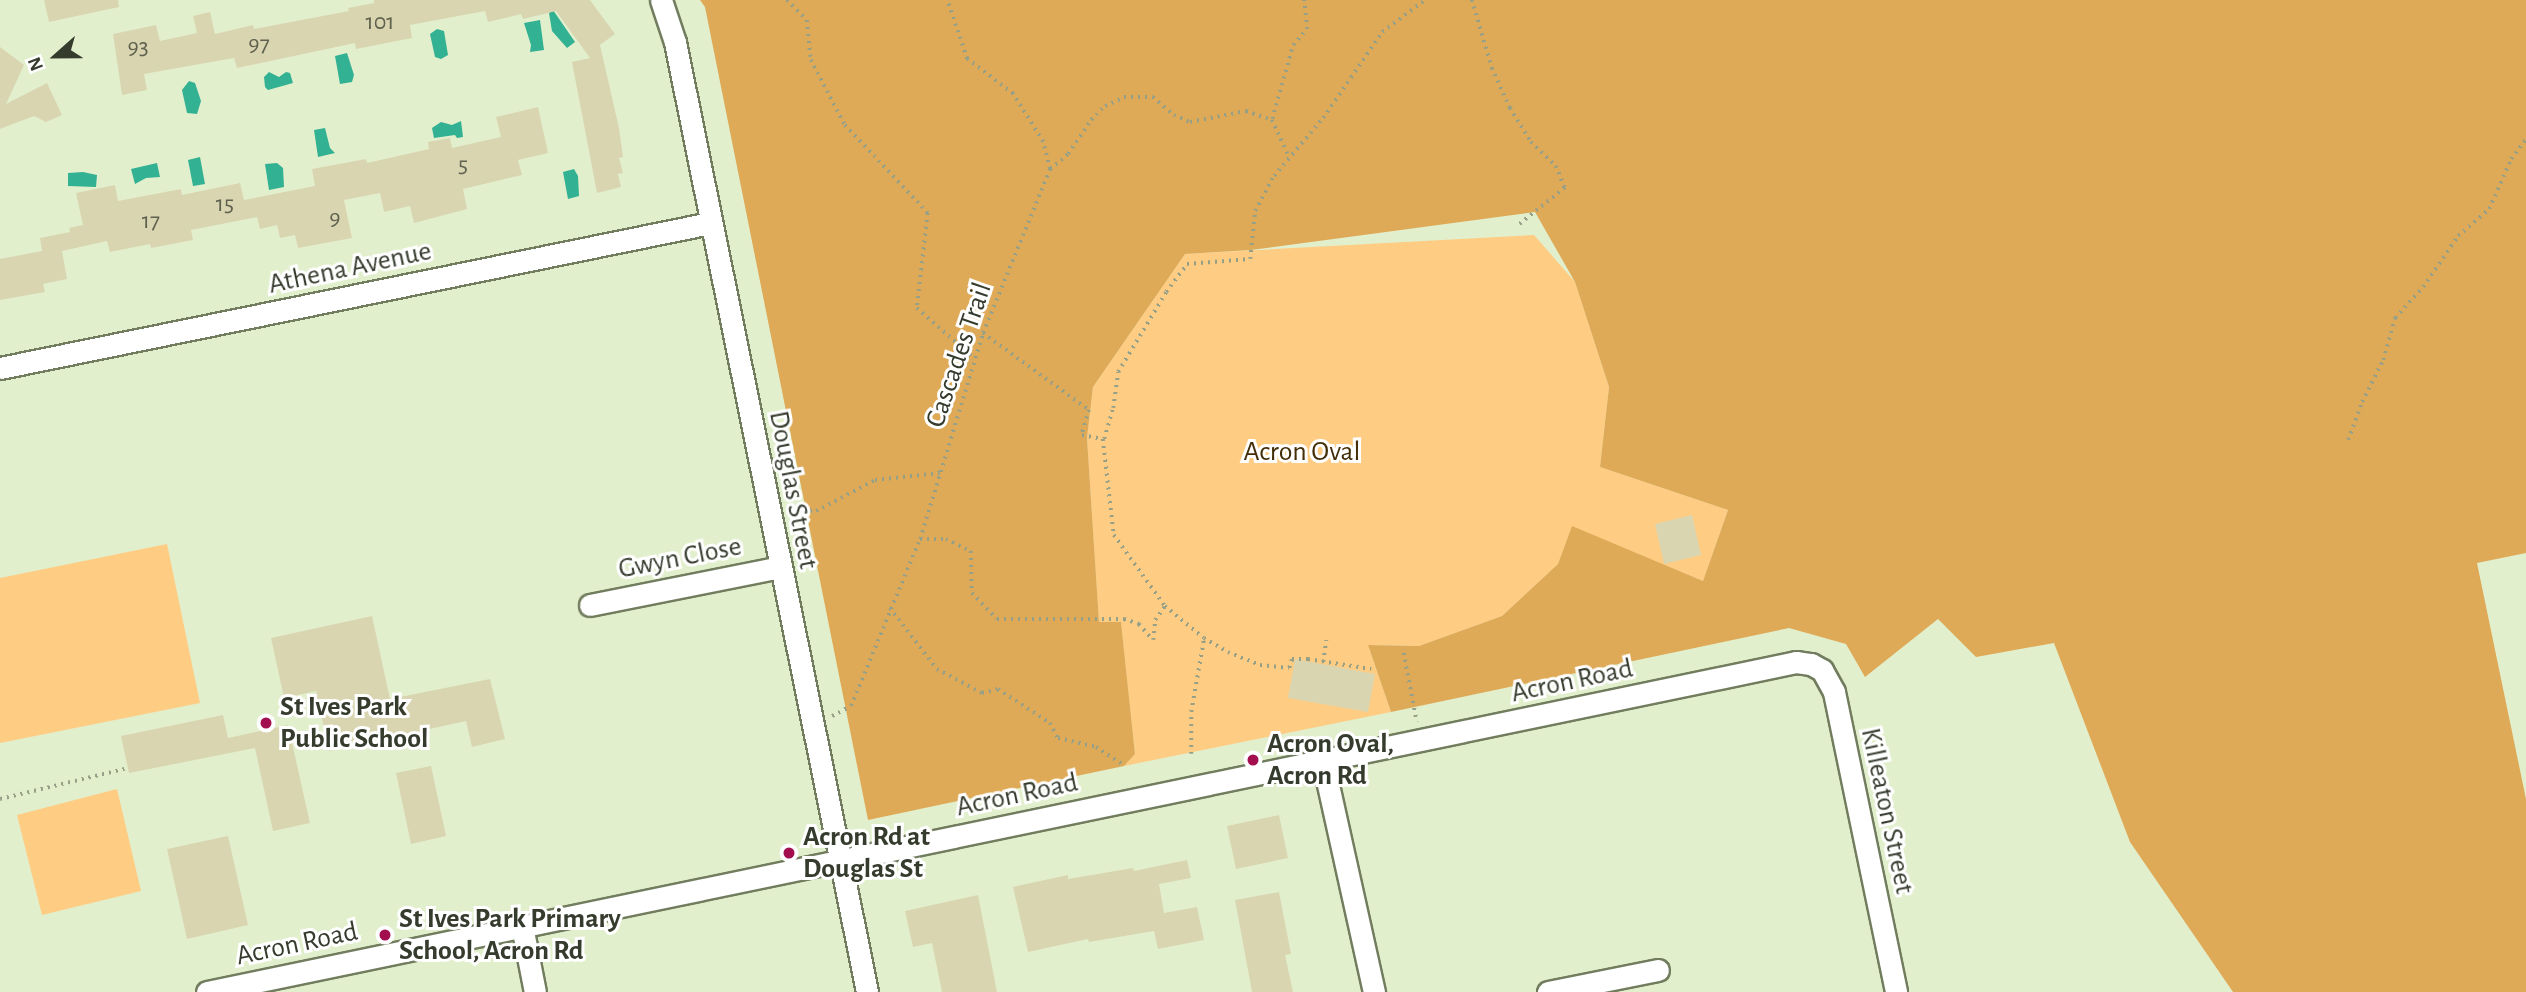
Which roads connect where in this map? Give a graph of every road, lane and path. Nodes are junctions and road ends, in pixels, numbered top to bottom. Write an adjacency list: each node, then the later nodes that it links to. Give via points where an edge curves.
1 (662, 0): 11 (street, Douglas Street, via 675,42)
2 (787, 0): 14 (path, via 807,20 811,60 845,125 928,213 917,308)
3 (947, 0): 10 (path, via 967,59 1013,94 1043,142)
4 (1304, 0): 7 (path, via 1307,29 1293,45)
5 (1425, 0): 9 (path, via 1382,32 1323,118)
6 (1472, 0): 12 (path, via 1492,68 1510,108 1531,142 1556,166 1565,188)
7 (1272, 120): 9 (path); 10 (path, via 1246,111 1190,122 1153,97 1124,97 1105,106)
8 (2526, 139): 17 (path, via 2511,159 2489,209 2458,236 2395,318)
9 (1289, 156): 16 (path, via 1255,211 1250,259 1187,264 1148,319 1118,372)
10 (1050, 169): 13 (path, Cascades Trail)
11 (710, 223): 15 (street, Athena Avenue); 19 (street, Douglas Street)
12 (1521, 224)
13 (983, 333): 14 (path, Cascades Trail); 16 (path, via 1089,410 1082,435)
14 (975, 359): 18 (path, Cascades Trail)
15 (0, 368)
16 (1103, 439): 23 (path, via 1114,536)
17 (2348, 440)
18 (940, 473): 19 (path, via 875,480 816,511); 20 (path, Cascades Trail)
19 (768, 510): 21 (street, Douglas Street)
20 (920, 539): 23 (path, via 947,538 971,551 972,593 997,619 1124,619 1139,624 1153,640 1156,620); 24 (path, Cascades Trail)
21 (780, 566): 22 (street, Gwyn Close); 31 (street, Douglas Street)
22 (590, 605)
23 (1165, 606): 25 (path)
24 (890, 608): 31 (path, Cascades Trail, via 851,706); 35 (path, via 937,669 982,693 998,689 1049,723 1058,738 1096,747)
25 (1204, 638): 28 (path, via 1260,665 1289,668 1292,659); 33 (path, via 1191,712)
26 (1326, 640): 28 (path)
27 (1404, 653): 32 (path)
28 (1323, 662): 30 (path)
29 (1797, 662): 32 (street, Acron Road); 46 (street, Killeaton Street, via 1822,670 1834,692)
30 (1371, 669)
31 (813, 726): 38 (street, Douglas Street)
32 (1421, 741): 34 (street, Acron Road)
33 (1191, 754)
34 (1323, 762): 38 (street, Acron Road); 44 (street)
35 (1122, 764)
36 (124, 769): 37 (path)
37 (0, 799)
38 (840, 859): 39 (street, Acron Road); 43 (street, Douglas Street)
39 (522, 926): 41 (street, Acron Road); 42 (street)
40 (1658, 970): 45 (street)
41 (212, 992)
42 (535, 992)
43 (867, 992)
44 (1374, 992)
45 (1548, 992)
46 (1896, 992)

